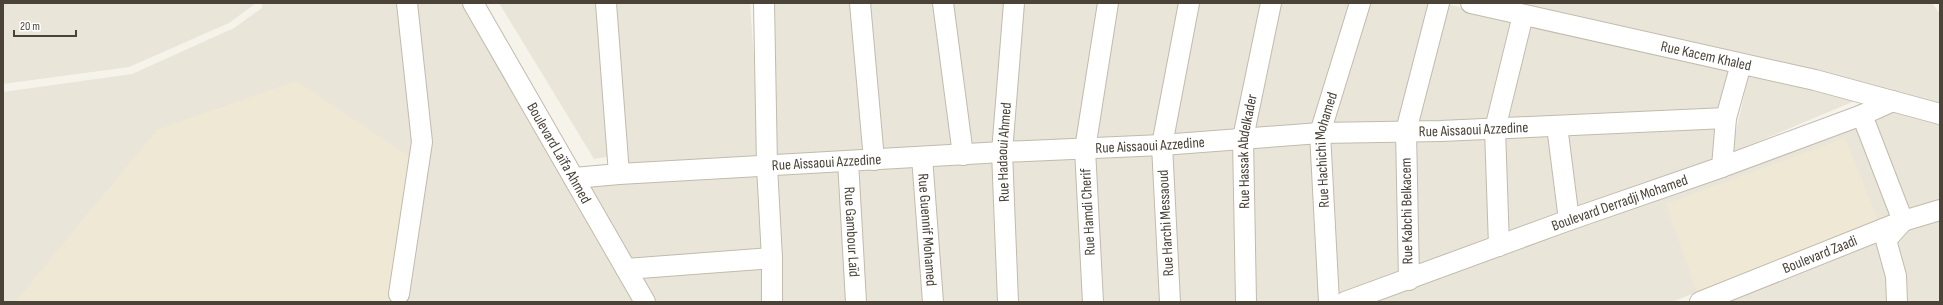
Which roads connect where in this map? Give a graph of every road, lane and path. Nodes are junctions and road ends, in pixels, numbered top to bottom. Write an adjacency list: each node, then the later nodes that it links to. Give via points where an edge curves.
1 (407, 3): 43 (street, via 422,142)
2 (474, 3): 35 (street, Boulevard Laïfa Ahmed)
3 (606, 3): 34 (street)
4 (764, 3): 32 (street)
5 (860, 3): 30 (street)
6 (943, 3): 28 (street)
7 (1014, 3): 27 (street, Rue Hadaoui Ahmed)
8 (1108, 3): 26 (street, Rue Hamdi Cherif)
9 (1189, 3): 25 (street, Rue Harchi Messaoud)
10 (1271, 3): 24 (street, Rue Hassak Abdelkader)
11 (1360, 3): 23 (street, Rue Hachichi Mohamed)
12 (1439, 3): 22 (street, Rue Kabchi Belkacem)
13 (1471, 3): 14 (street, Rue Kacem Khaled)
14 (1522, 15): 15 (street, Rue Kacem Khaled); 21 (street)
15 (1741, 64): 16 (street, Rue Kacem Khaled); 19 (street)
16 (1893, 101): 17 (street, Rue Kacem Khaled); 18 (street, Boulevard Derradji Mohamed)
17 (1940, 114)
18 (1862, 115): 33 (street, Boulevard Derradji Mohamed); 38 (street)
19 (1726, 118): 20 (street, Rue Aissaoui Azzedine); 33 (street)
20 (1557, 126): 21 (street, Rue Aissaoui Azzedine); 37 (street)
21 (1495, 129): 22 (street, Rue Aissaoui Azzedine); 39 (street)
22 (1406, 131): 23 (street, Rue Aissaoui Azzedine); 42 (street, Rue Kabchi Belkacem)
23 (1320, 133): 24 (street, Rue Aissaoui Azzedine); 53 (street, Rue Hachichi Mohamed)
24 (1243, 138): 25 (street, Rue Aissaoui Azzedine); 52 (street, Rue Hassak Abdelkader)
25 (1162, 145): 26 (street, Rue Aissaoui Azzedine); 51 (street, Rue Harchi Messaoud)
26 (1085, 149): 27 (street, Rue Aissaoui Azzedine); 50 (street, Rue Hamdi Cherif)
27 (1002, 152): 28 (street, Rue Aissaoui Azzedine); 49 (street, Rue Hadaoui Ahmed)
28 (963, 155): 29 (street, Rue Aissaoui Azzedine)
29 (922, 157): 30 (street, Rue Aissaoui Azzedine); 48 (street, Rue Guennif Mohamed)
30 (874, 160): 31 (street, Rue Aissaoui Azzedine)
31 (848, 161): 32 (street, Rue Aissaoui Azzedine); 47 (street, Rue Gambour Laïd)
32 (767, 166): 34 (street, Rue Aissaoui Azzedine); 40 (street)
33 (1722, 167): 37 (street, Boulevard Derradji Mohamed)
34 (619, 174): 35 (street, Rue Aissaoui Azzedine)
35 (574, 178): 41 (street, Boulevard Laïfa Ahmed)
36 (1940, 210): 38 (street, Boulevard Zaadi)
37 (1569, 220): 39 (street, Boulevard Derradji Mohamed)
38 (1903, 221): 44 (street, Boulevard Zaadi); 55 (street, via 1886,240 1896,276)
39 (1499, 246): 42 (street, Boulevard Derradji Mohamed)
40 (772, 258): 41 (street); 46 (street)
41 (626, 268): 45 (street, Boulevard Laïfa Ahmed)
42 (1408, 280): 54 (street, Boulevard Derradji Mohamed)
43 (399, 294)
44 (1706, 301)
45 (645, 302)
46 (772, 302)
47 (856, 302)
48 (933, 302)
49 (1008, 302)
50 (1093, 302)
51 (1170, 302)
52 (1246, 302)
53 (1329, 302)
54 (1345, 302)
55 (1897, 302)

